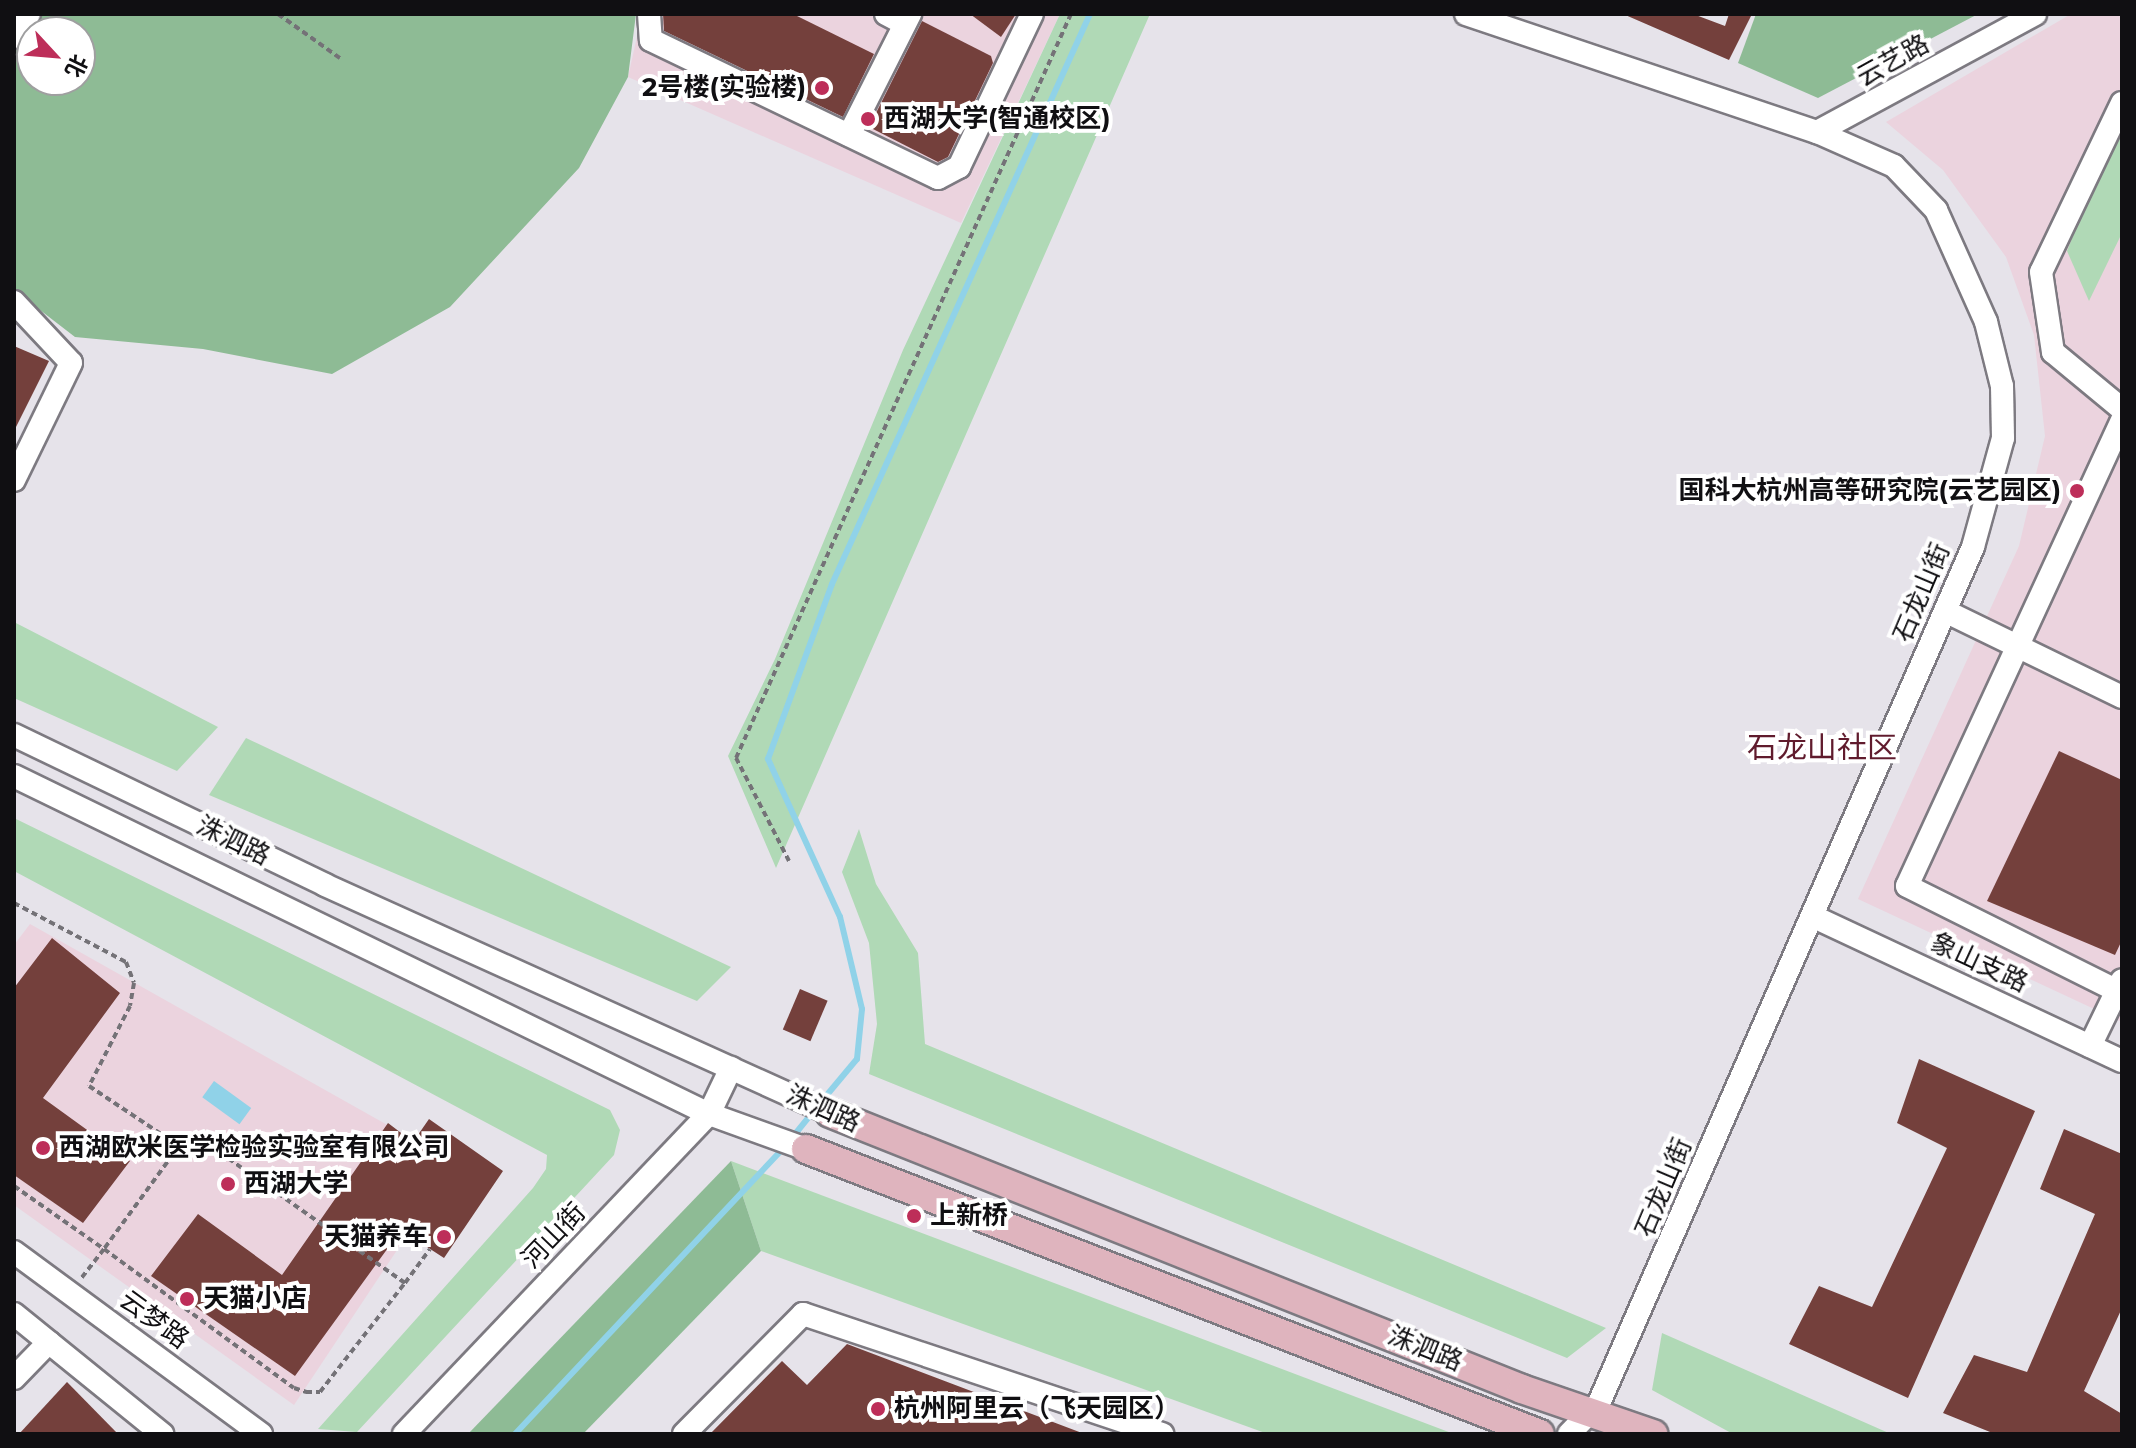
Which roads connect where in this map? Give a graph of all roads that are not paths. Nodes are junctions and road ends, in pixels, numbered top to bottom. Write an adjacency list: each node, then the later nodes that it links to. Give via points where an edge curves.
1 (29, 14): 7 (street)
2 (649, 14): 10 (street, via 651,40)
3 (1032, 14): 10 (street, via 959,167 938,178)
4 (2035, 14): 9 (street, 云艺路)
5 (900, 17): 10 (street)
6 (1481, 17): 9 (street, 石龙山街)
7 (14, 37)
8 (2122, 103): 12 (street, via 2041,272 2053,352)
9 (1817, 132): 15 (street, 石龙山街, via 1894,166 1936,210 1986,322 2002,386 2003,438 1993,489)
10 (849, 135)
11 (14, 302): 14 (street, via 71,363)
12 (2122, 409)
13 (2122, 420): 16 (street)
14 (14, 480)
15 (1945, 611): 16 (street); 20 (street, 石龙山街)
16 (2019, 647): 17 (street); 21 (street, via 1907,886)
17 (2122, 697)
18 (14, 735): 24 (street, 洙泗路, via 325,885)
19 (14, 776): 26 (street, 洙泗路)
20 (1812, 916): 22 (street, 象山支路); 32 (street, 石龙山街, via 1631,1333)
21 (2120, 988): 22 (street)
22 (2090, 1046): 23 (street, 象山支路)
23 (2122, 1061)
24 (731, 1068): 25 (street, 洙泗路); 26 (street, 河山街)
25 (830, 1113): 32 (main road, 洙泗路)
26 (709, 1114): 27 (street, 洙泗路, via 771,1132); 35 (street, 河山街)
27 (806, 1149): 38 (main road, 洙泗路)
28 (14, 1252): 34 (street, 云梦路)
29 (14, 1314): 30 (street)
30 (49, 1342): 31 (street); 33 (street)
31 (14, 1378)
32 (1590, 1412): 39 (street, 石龙山街); 40 (main road, 洙泗路)
33 (151, 1431)
34 (261, 1434)
35 (404, 1434)
36 (684, 1434): 37 (street, via 803,1314)
37 (1162, 1434)
38 (1540, 1434)
39 (1569, 1434)
40 (1653, 1434)

